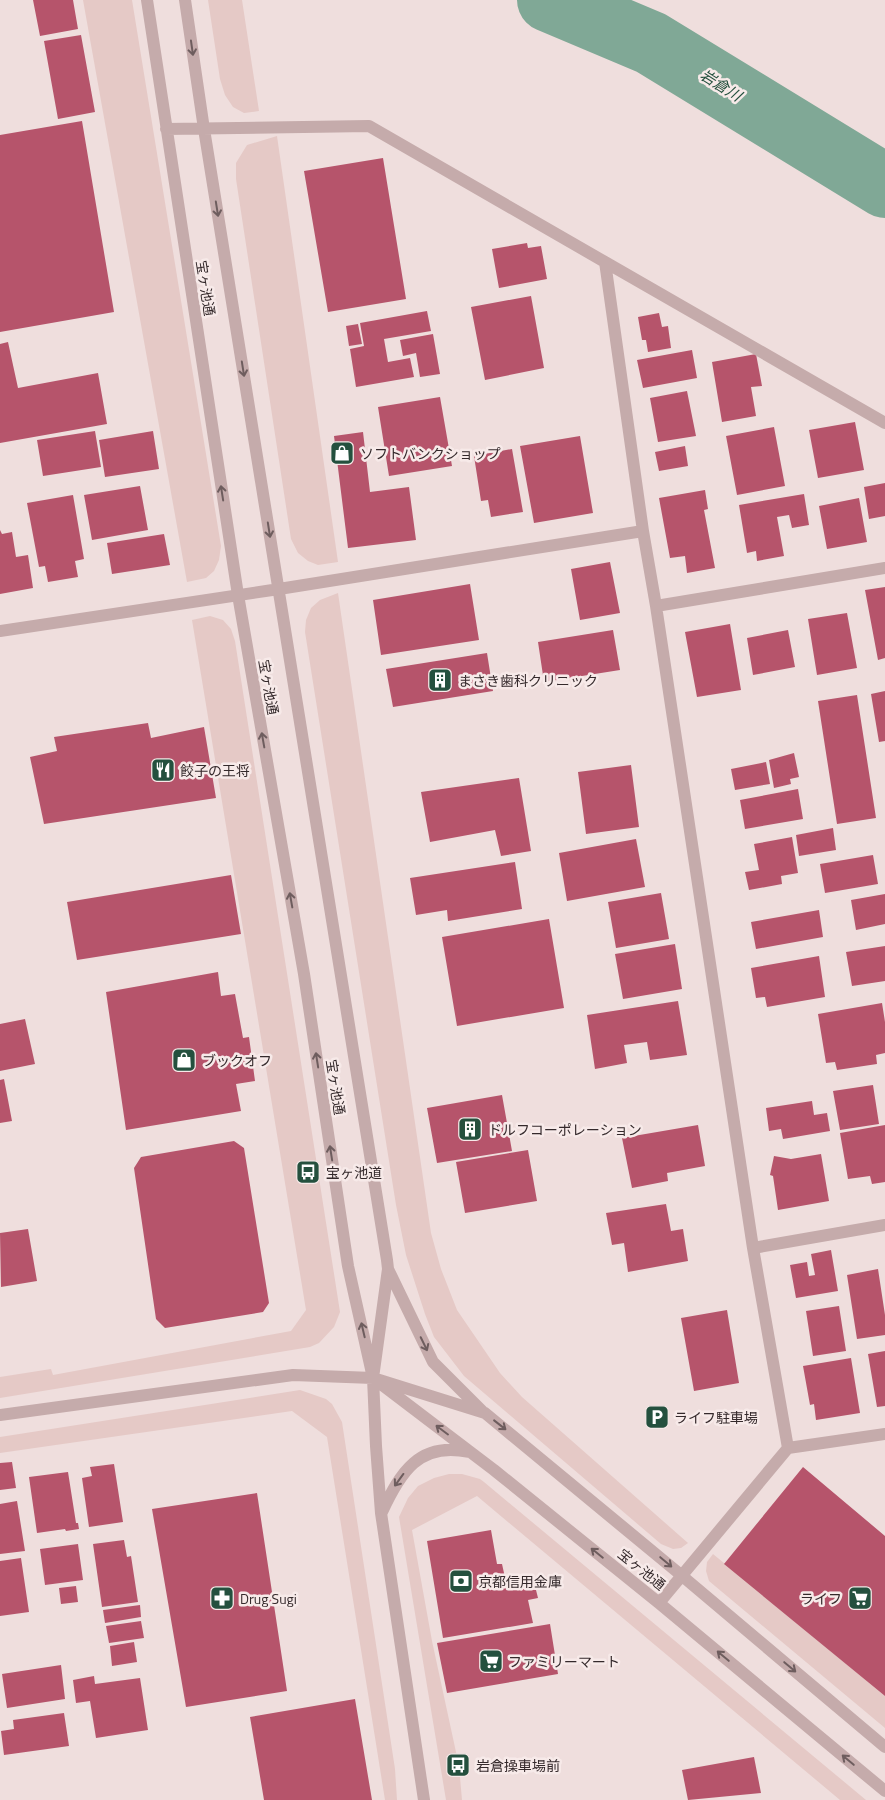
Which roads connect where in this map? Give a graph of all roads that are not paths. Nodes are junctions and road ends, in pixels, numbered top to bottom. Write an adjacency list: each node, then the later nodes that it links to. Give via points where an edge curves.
1 (147, 0): 3 (street, 宝ヶ池通)
2 (185, 0): 4 (street, 宝ヶ池通, one-way to 4)
3 (166, 129): 4 (street); 10 (street, 宝ヶ池通, one-way to 3)
4 (204, 129): 5 (street, via 369,126); 9 (street, 宝ヶ池通, one-way to 9)
5 (605, 262): 6 (street); 7 (street)
6 (885, 423)
7 (643, 531): 9 (street); 11 (street)
8 (885, 568): 11 (street)
9 (279, 589): 10 (street); 15 (street, 宝ヶ池通)
10 (238, 595): 12 (street); 16 (street, 宝ヶ池通, one-way to 10, via 348,1266 304,974)
11 (656, 606): 14 (street)
12 (0, 631)
13 (885, 1225): 14 (street)
14 (753, 1248): 20 (street)
15 (388, 1269): 16 (street, 宝ヶ池通); 17 (street, one-way to 17, via 433,1362)
16 (374, 1378): 17 (street, 宝ヶ池通); 18 (street, via 293,1375); 21 (street, 宝ヶ池通, one-way to 16); 22 (street)
17 (485, 1413): 23 (street, 宝ヶ池通, one-way to 23)
18 (0, 1415)
19 (885, 1434): 20 (street)
20 (788, 1448): 23 (street)
21 (471, 1452): 22 (street, one-way to 22, via 456,1449 432,1452 412,1463 395,1484); 24 (street, 宝ヶ池通, one-way to 21)
22 (381, 1513): 27 (street)
23 (681, 1575): 24 (street); 25 (street, 宝ヶ池通, one-way to 25)
24 (659, 1603): 26 (street, 宝ヶ池通, one-way to 24)
25 (885, 1747)
26 (885, 1791)
27 (424, 1800)

